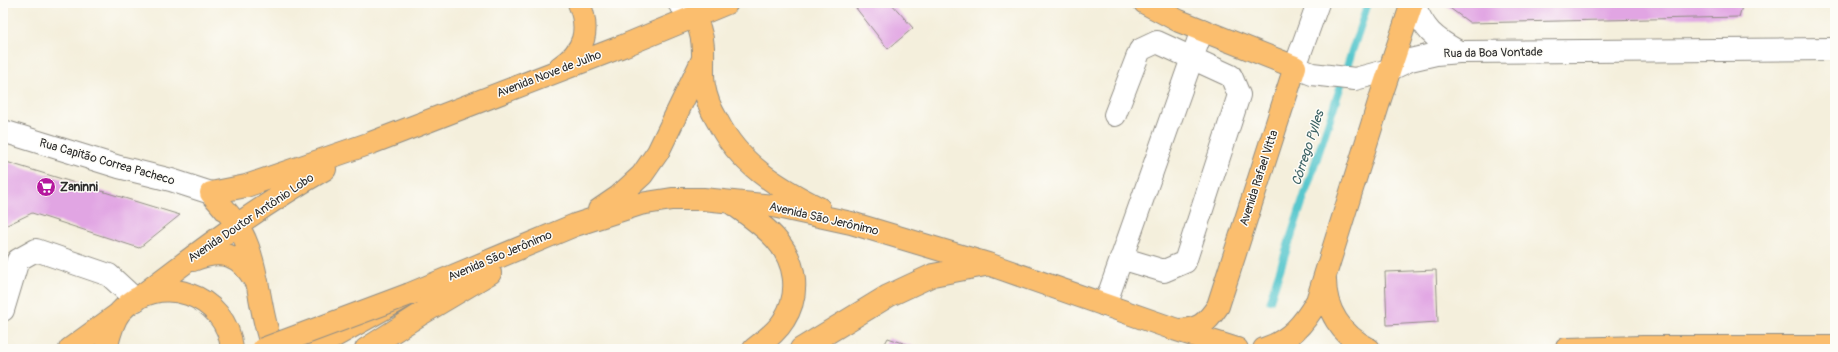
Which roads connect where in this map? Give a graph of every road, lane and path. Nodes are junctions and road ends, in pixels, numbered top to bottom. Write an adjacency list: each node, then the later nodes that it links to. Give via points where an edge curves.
1 (579, 3): 14 (main road, via 584,14 583,42 577,53)
2 (727, 3): 6 (main road, Avenida Nove de Julho)
3 (1145, 3): 7 (main road, Rua da Boa Vontade)
4 (1318, 3): 12 (street, Avenida Rafael Vitta)
5 (1412, 3): 9 (street, via 1422,25 1438,41); 13 (main road)
6 (686, 10): 10 (main road, via 701,32); 14 (main road, Avenida Nove de Julho)
7 (1202, 30): 11 (street); 12 (main road, Rua da Boa Vontade)
8 (1835, 49): 9 (street, Rua da Boa Vontade)
9 (1459, 52): 13 (street, Rua da Boa Vontade, via 1410,60)
10 (702, 58): 20 (main road, via 704,86 711,109 735,150 756,171 786,191); 21 (main road, via 658,152 642,175 618,197)
11 (1192, 58): 15 (street, via 1157,42 1140,50); 23 (street); 23 (street, via 1231,76 1239,95 1185,262 1164,271)
12 (1304, 70): 13 (street, Rua da Boa Vontade, via 1355,79); 32 (main road, Avenida Rafael Vitta, via 1218,306 1202,325 1191,330)
13 (1389, 70): 26 (main road)
14 (551, 74): 17 (main road, Avenida Nove de Julho)
15 (1115, 115)
16 (3, 131): 18 (street, Rua Capitão Correa Pacheco)
17 (371, 143): 18 (main road, via 246,186); 22 (main road, Avenida Doutor Antônio Lobo, via 293,187)
18 (211, 193): 22 (main road)
19 (729, 201): 20 (main road, Avenida São Jerônimo, via 773,206); 21 (main road, Avenida São Jerônimo, via 672,199 640,204); 41 (main road, via 776,239 789,259 795,279 793,300 784,319 770,336)
20 (851, 223): 25 (main road, Avenida São Jerônimo)
21 (575, 224): 28 (main road, Avenida São Jerônimo); 40 (main road)
22 (237, 225): 24 (main road, Avenida Doutor Antônio Lobo); 27 (main road, via 248,245)
23 (1121, 258): 29 (street)
24 (184, 263): 27 (main road, via 203,256 228,255 241,261); 30 (main road, Avenida Doutor Antônio Lobo)
25 (988, 264): 29 (main road, Avenida São Jerônimo); 42 (main road, via 934,275 888,296)
26 (1325, 274): 44 (main road, via 1317,301 1307,318 1293,333 1276,345); 45 (main road, via 1325,295 1331,312 1340,326 1357,343)
27 (258, 286): 38 (main road, via 268,337)
28 (410, 294): 37 (main road, bridge); 39 (main road, bridge)
29 (1105, 305): 32 (main road, Avenida São Jerônimo)
30 (128, 306): 31 (street, via 109,274 36,250 18,260); 34 (main road, Avenida Doutor Antônio Lobo); 35 (main road, via 110,332); 36 (main road, via 154,292 174,291 193,295 210,305 223,319 231,337)
31 (3, 310)
32 (1177, 330): 43 (main road, Avenida São Jerônimo)
33 (1835, 347): 46 (main road)
34 (70, 349)
35 (106, 349)
36 (232, 349)
37 (263, 349)
38 (273, 349)
39 (312, 349)
40 (366, 349)
41 (754, 349)
42 (801, 349)
43 (1237, 349)
44 (1264, 349)
45 (1369, 349)
46 (1566, 349)

